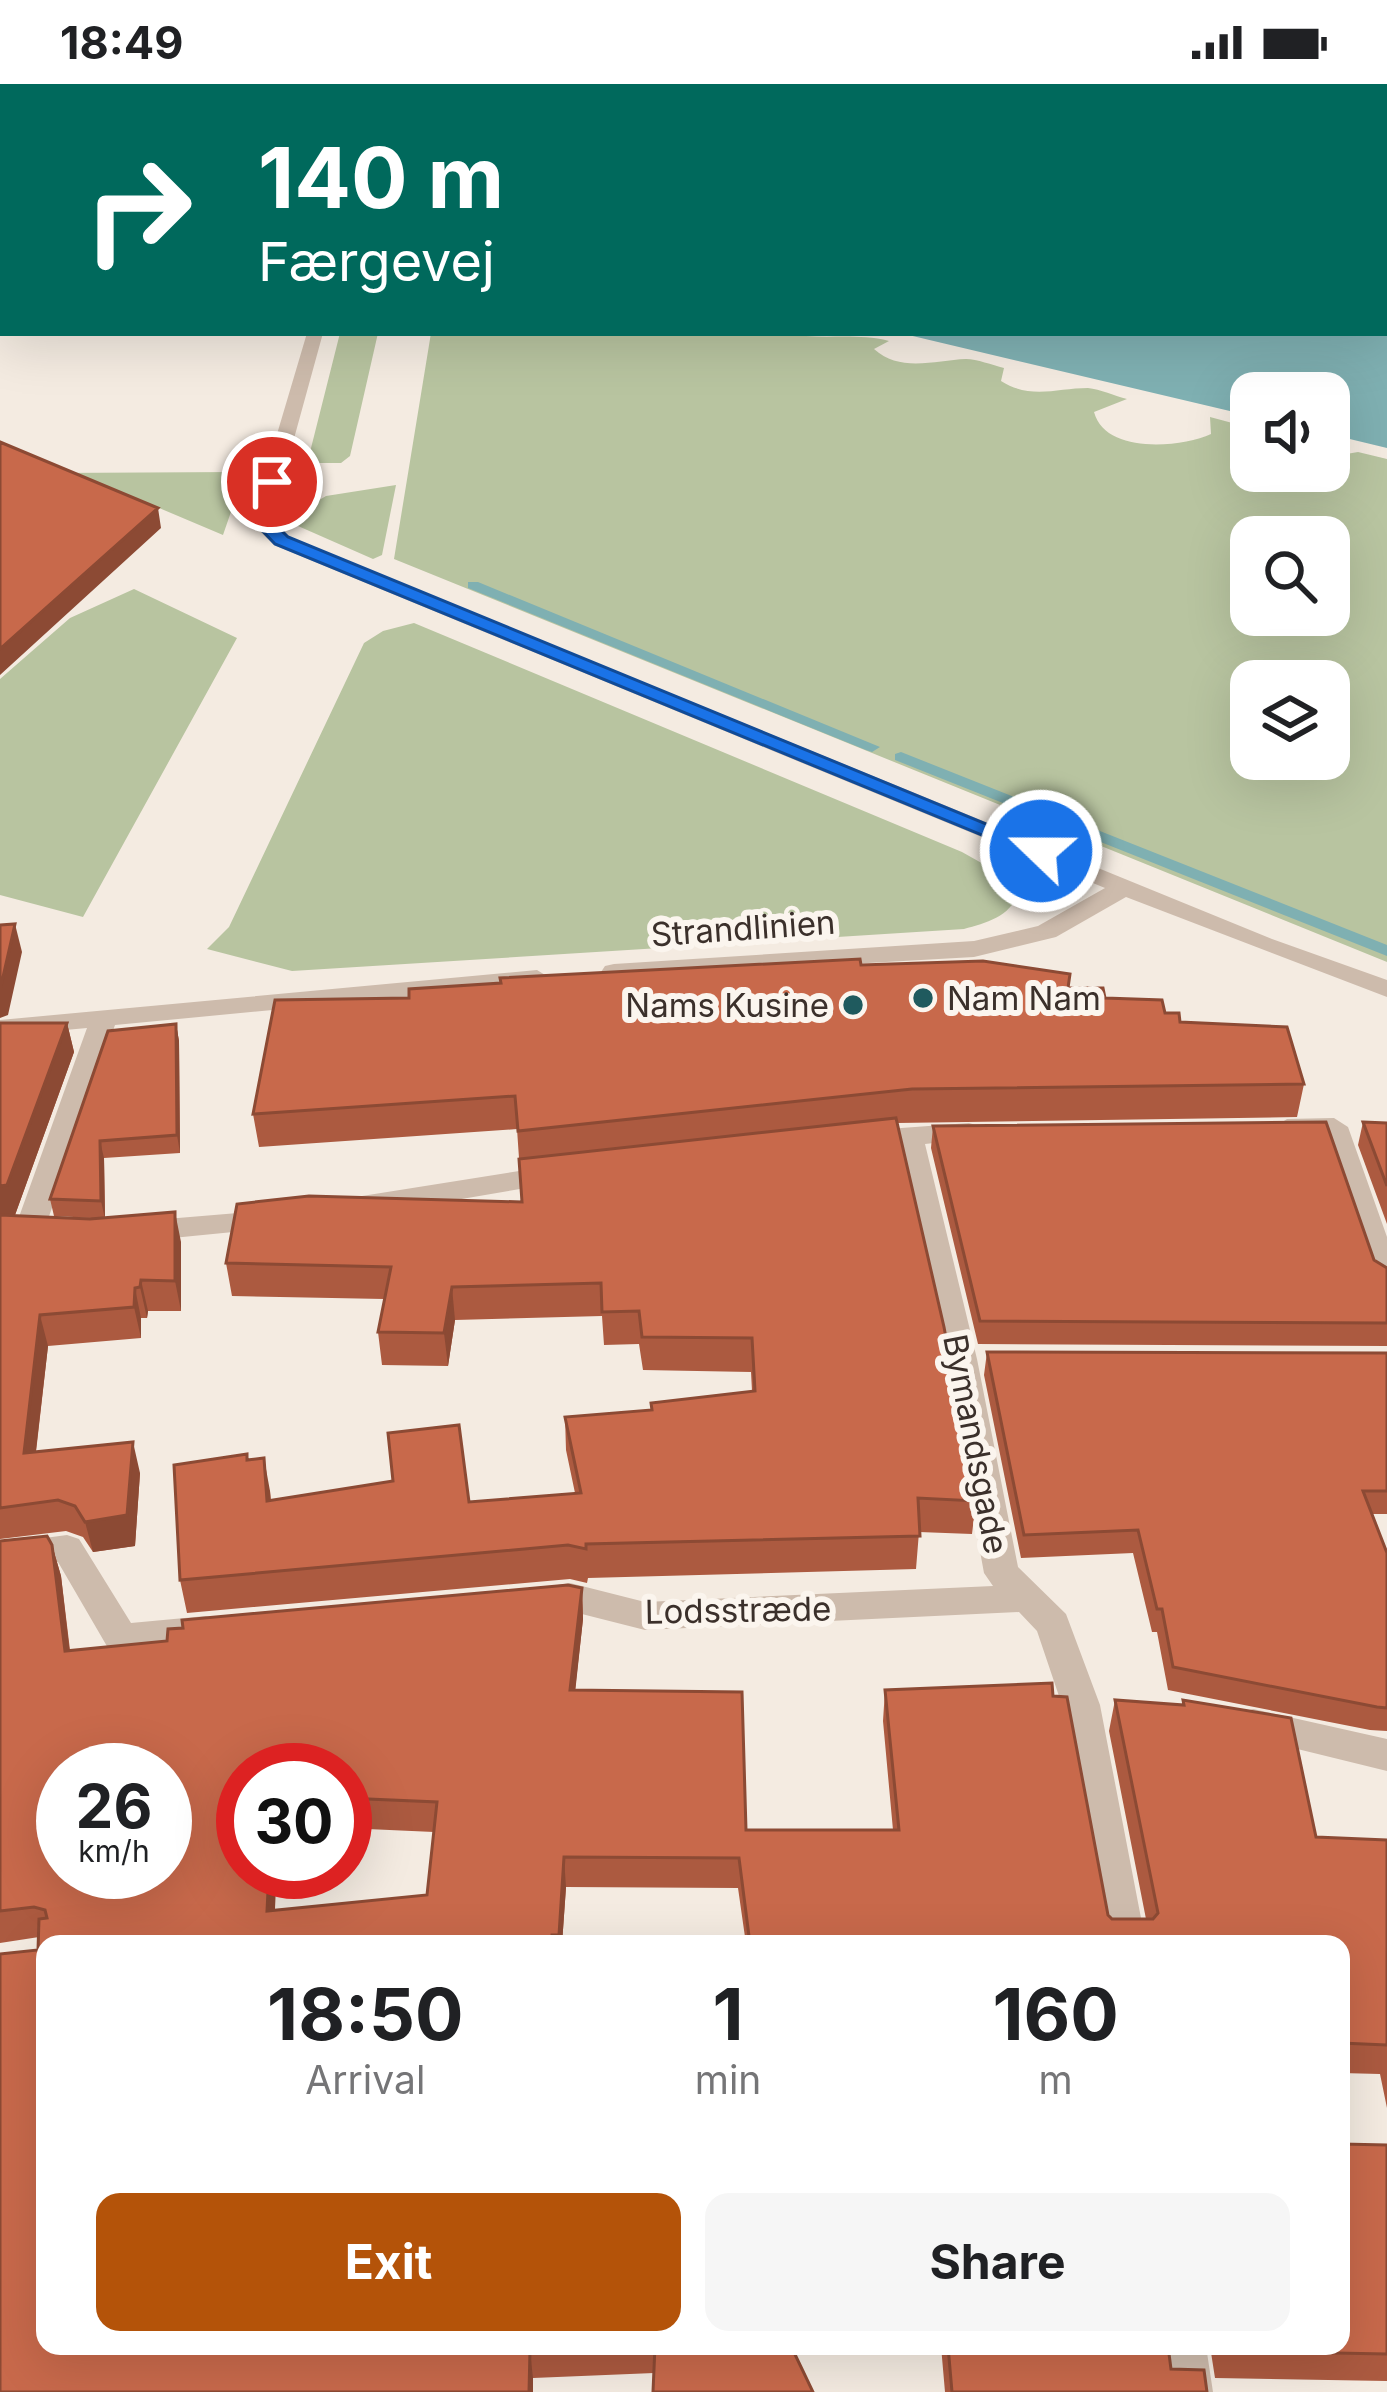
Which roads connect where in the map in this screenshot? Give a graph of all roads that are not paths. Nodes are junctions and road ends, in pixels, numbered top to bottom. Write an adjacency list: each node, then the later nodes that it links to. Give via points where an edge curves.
1 (314, 336): 2 (street, via 263,514 281,541)
2 (1127, 886): 3 (street); 4 (street, Strandlinien, via 1047,932 974,949 568,975)
3 (1387, 989)
4 (104, 1018): 5 (street, Strandlinien); 11 (street)
5 (0, 1028)
6 (1264, 1128): 13 (street, via 1334,1127)
7 (1006, 1130): 8 (street)
8 (909, 1135): 9 (street); 15 (street, Bymandsgade, via 973,1359 1002,1574)
9 (841, 1142)
10 (596, 1169): 12 (street, via 322,1213)
11 (27, 1230)
12 (118, 1232)
13 (1387, 1281)
14 (0, 1557): 17 (street, via 68,1548 122,1638)
15 (1028, 1598): 16 (street, Lodsstræde, via 644,1616 571,1597); 18 (street, Bymandsgade, via 1053,1624)
16 (500, 1604)
17 (240, 1628)
18 (1076, 1694): 19 (street); 22 (street, Bymandsgade)
19 (1116, 1700)
20 (1224, 1719): 21 (street)
21 (1387, 1755)
22 (1124, 1935)
23 (1184, 2355): 24 (street)
24 (1189, 2392)

